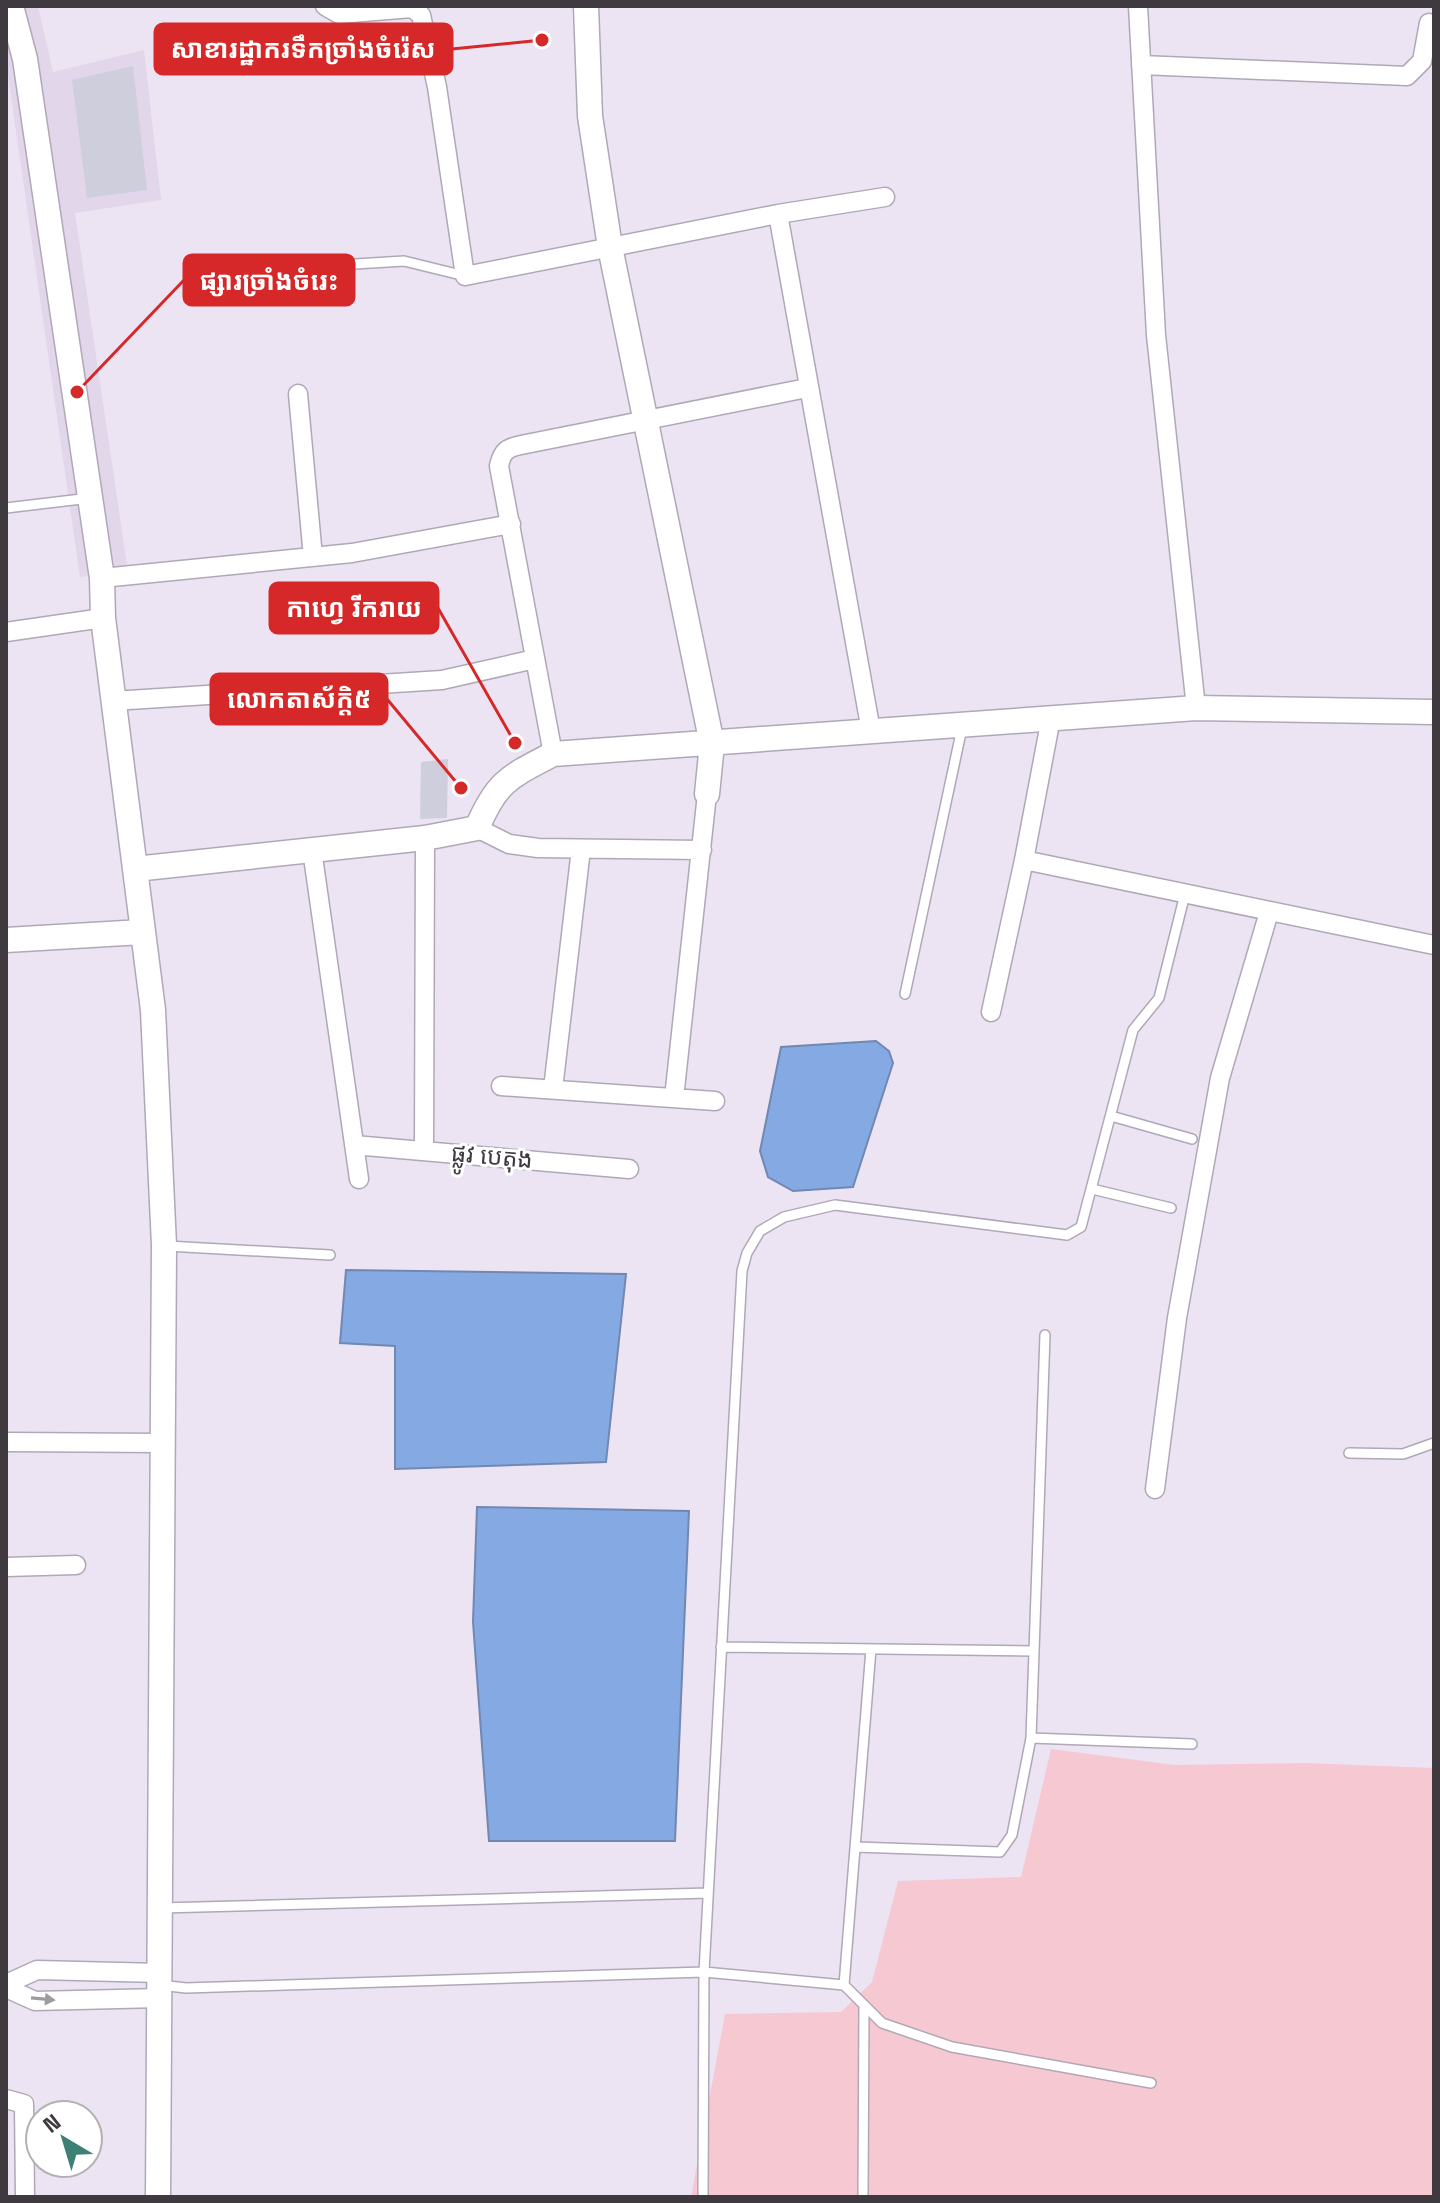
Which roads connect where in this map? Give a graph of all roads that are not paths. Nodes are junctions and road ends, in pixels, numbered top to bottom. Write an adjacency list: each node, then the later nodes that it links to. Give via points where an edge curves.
1 (11, 6): 15 (street, via 25,59)
2 (325, 6): 11 (street, via 339,14 412,8 421,15)
3 (586, 6): 9 (street, via 590,116)
4 (1138, 6): 6 (street)
5 (1429, 23): 6 (street, via 1422,61 1407,76)
6 (1141, 65): 24 (street, via 1157,351)
7 (885, 197): 8 (street)
8 (778, 214): 9 (street); 12 (street)
9 (610, 247): 11 (street); 14 (street)
10 (227, 272): 11 (lane, via 404,261)
11 (465, 276)
12 (807, 388): 14 (street); 28 (street)
13 (298, 394): 18 (street)
14 (648, 419): 17 (street, via 509,447 499,466); 29 (street)
15 (90, 498): 16 (lane); 19 (street)
16 (6, 508)
17 (511, 524): 18 (street); 22 (street)
18 (313, 557): 19 (street)
19 (102, 578): 20 (street)
20 (103, 618): 21 (street); 23 (street)
21 (6, 632)
22 (535, 659): 23 (street, via 428,682); 30 (street)
23 (113, 701): 38 (street)
24 (1196, 708): 25 (street); 26 (street)
25 (1434, 712)
26 (1051, 718): 27 (street); 37 (street)
27 (962, 725): 28 (street); 44 (lane)
28 (871, 731): 29 (street)
29 (712, 744): 30 (street); 31 (street)
30 (553, 754): 32 (street, via 506,779)
31 (707, 794): 36 (street)
32 (477, 828): 33 (street); 34 (street, via 509,844)
33 (425, 838): 35 (street); 53 (street)
34 (581, 849): 36 (street); 47 (street)
35 (312, 850): 38 (street); 52 (street)
36 (702, 850): 48 (street)
37 (1024, 860): 39 (street); 45 (street)
38 (135, 869): 41 (street)
39 (1185, 894): 40 (street); 50 (lane, via 1159,998 1133,1030)
40 (1269, 912): 43 (street); 65 (street, via 1220,1078 1177,1318)
41 (142, 932): 42 (street); 58 (street, via 160,1097)
42 (6, 940)
43 (1434, 945)
44 (905, 994)
45 (991, 1012)
46 (501, 1086): 47 (street)
47 (553, 1089): 48 (street)
48 (674, 1098): 49 (street)
49 (715, 1101)
50 (1111, 1116): 51 (lane); 56 (lane)
51 (1192, 1139)
52 (354, 1145): 53 (street, ផ្លូវ បេតុង); 55 (street)
53 (424, 1150): 54 (street, ផ្លូវ បេតុង)
54 (629, 1169)
55 (359, 1179)
56 (1092, 1189): 57 (lane); 68 (lane, via 1081,1227 1067,1235 835,1205 784,1217 760,1231 742,1271)
57 (1171, 1208)
58 (164, 1245): 59 (lane); 62 (street)
59 (330, 1255)
60 (1045, 1335): 70 (lane)
61 (6, 1442): 62 (street)
62 (161, 1443): 75 (street)
63 (1434, 1443): 64 (lane, via 1403,1454)
64 (1349, 1453)
65 (1155, 1489)
66 (76, 1565): 67 (street)
67 (6, 1567)
68 (721, 1647): 69 (lane); 74 (lane)
69 (871, 1649): 70 (lane); 73 (lane)
70 (1034, 1651): 71 (lane)
71 (1031, 1738): 72 (lane); 73 (lane, via 1012,1835 1000,1852)
72 (1192, 1744)
73 (856, 1847): 78 (lane)
74 (708, 1893): 75 (lane); 76 (lane)
75 (161, 1908): 77 (street)
76 (704, 1972): 77 (lane); 78 (lane); 85 (lane)
77 (160, 1985): 79 (street, one-way to 77, via 35,2001); 79 (street, via 37,1970); 84 (street)
78 (844, 1985): 80 (lane)
79 (6, 1986)
80 (864, 2005): 81 (lane, via 882,2023 952,2047); 86 (lane)
81 (1151, 2083)
82 (6, 2099): 83 (street, via 24,2104)
83 (25, 2197)
84 (158, 2197)
85 (703, 2197)
86 (863, 2197)

